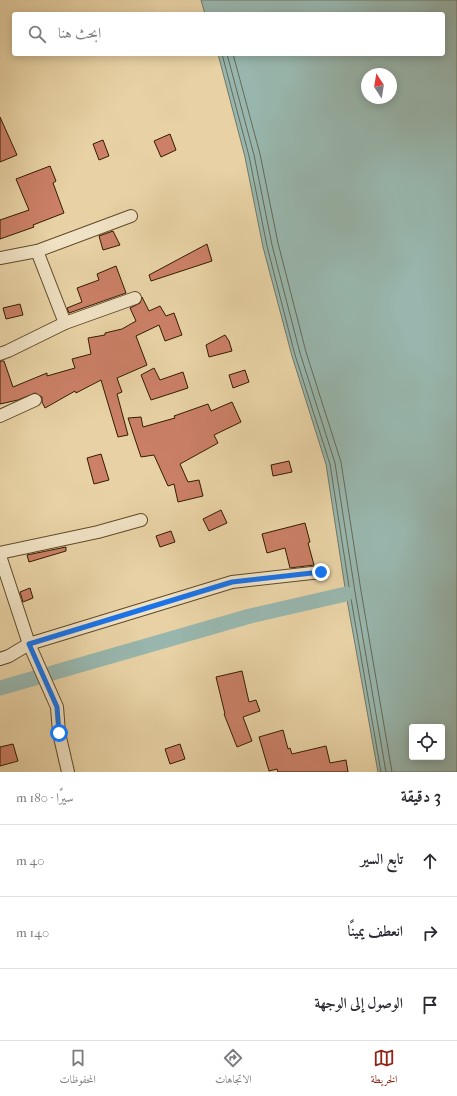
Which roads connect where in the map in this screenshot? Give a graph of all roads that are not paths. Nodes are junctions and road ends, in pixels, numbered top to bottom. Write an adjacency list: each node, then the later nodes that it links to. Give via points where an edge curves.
1 (131, 216): 2 (street)
2 (37, 251): 3 (street); 5 (street)
3 (0, 258)
4 (134, 298): 5 (street)
5 (65, 323): 6 (street)
6 (0, 354)
7 (35, 400): 8 (street)
8 (0, 416)
9 (141, 520): 10 (street)
10 (0, 553)
11 (0, 556): 13 (street)
12 (321, 572): 13 (street, via 232,582)
13 (29, 644): 14 (street); 15 (street, via 57,707 59,733)
14 (0, 659)
15 (68, 772)

